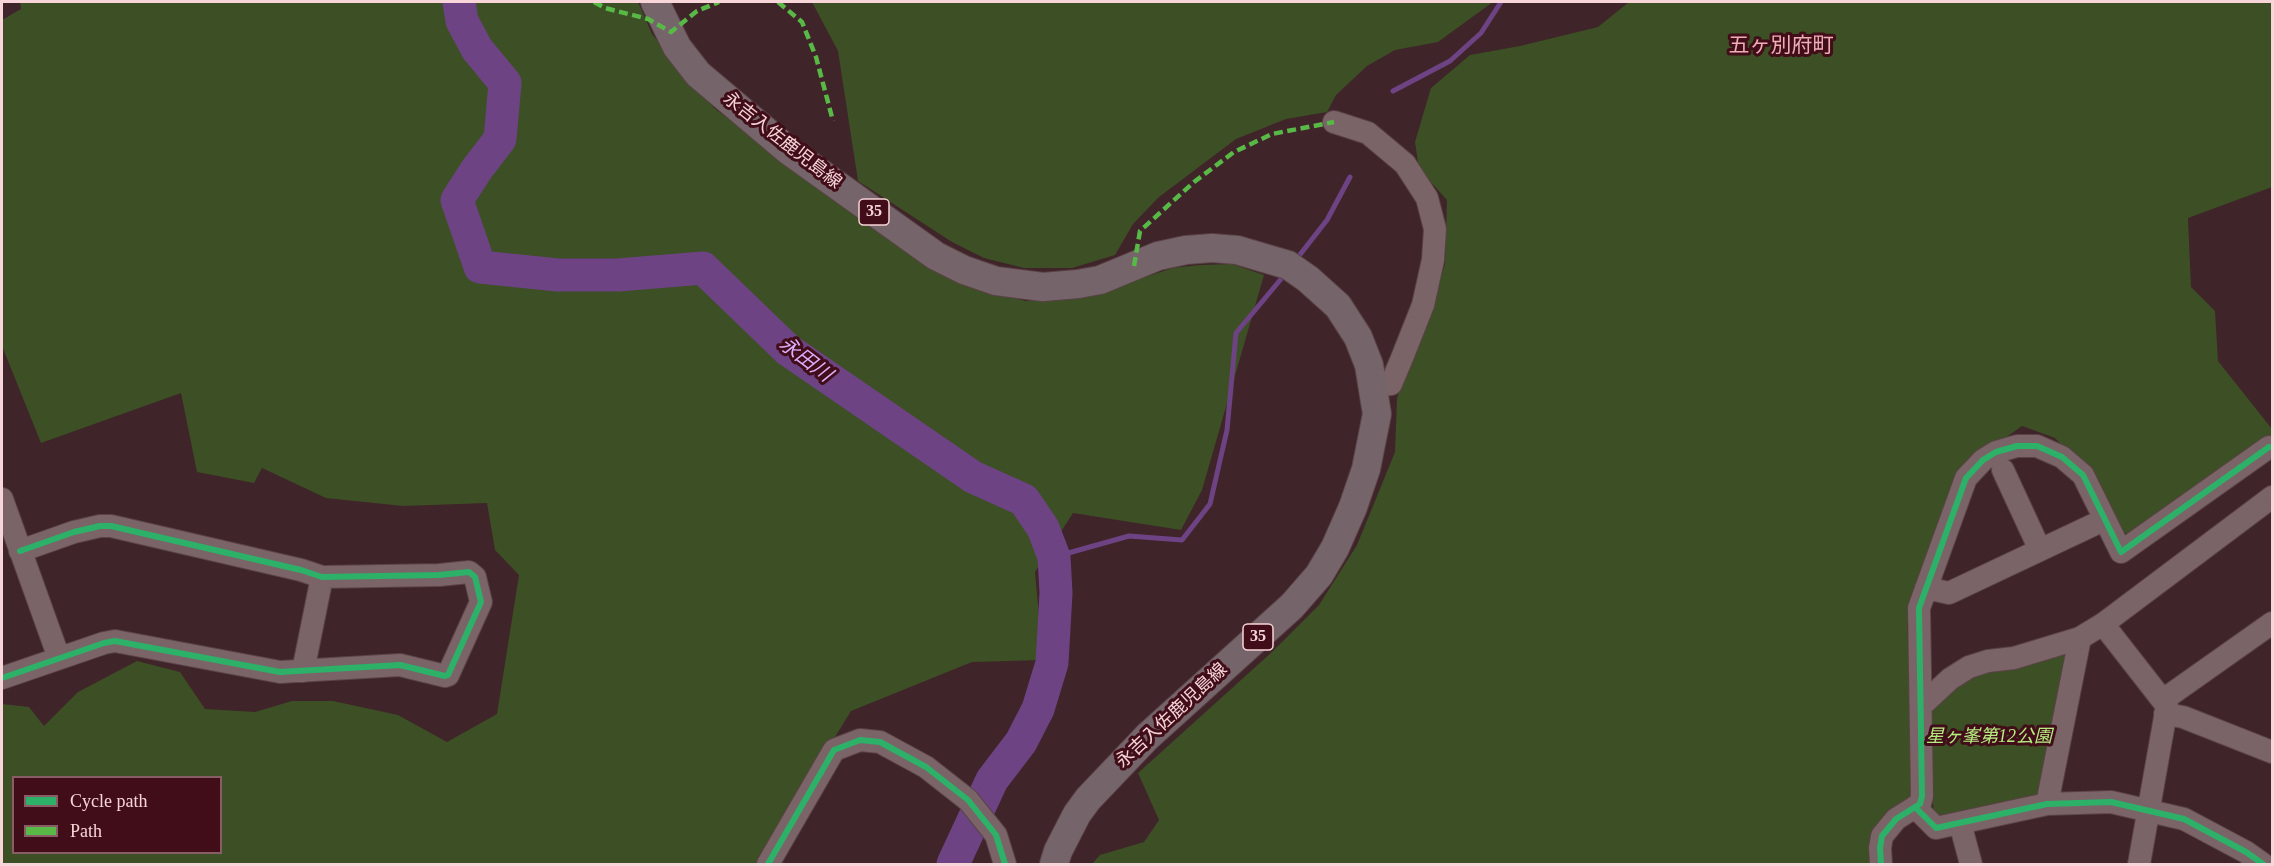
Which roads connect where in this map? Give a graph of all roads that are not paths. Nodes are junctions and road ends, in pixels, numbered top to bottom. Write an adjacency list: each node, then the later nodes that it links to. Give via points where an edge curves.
1 (655, 2): 3 (main road, 永吉入佐鹿児島線 / 35, via 676,47 698,74 788,150 936,256 996,281 1043,287 1100,280 1158,256 1186,250 1238,250 1262,256 1288,265 1338,306 1358,337)
2 (1334, 122): 3 (street, via 1368,133 1405,164 1427,198 1435,230 1423,305 1391,384)
3 (1372, 375): 28 (main road, 永吉入佐鹿児島線 / 35, via 1377,414 1366,469 1349,518 1319,575 1292,606 1147,737 1088,799)
4 (2269, 447): 12 (street, via 2121,552 2083,475 2062,458 2037,446 1996,452 1966,478)
5 (2003, 470): 9 (street)
6 (2272, 497): 14 (street)
7 (2, 499): 10 (street)
8 (2093, 525): 9 (street)
9 (2040, 550): 12 (street, via 1949,593)
10 (20, 551): 11 (street, via 74,532 111,526); 16 (street)
11 (322, 577): 17 (street); 17 (street, via 469,572 475,577 480,606 448,675 400,665)
12 (1926, 588): 19 (street, via 1919,608)
13 (2272, 623): 20 (street)
14 (2103, 624): 15 (street); 20 (street)
15 (2080, 638): 19 (street, via 1969,667); 22 (street)
16 (59, 658): 17 (street, via 115,641 272,671); 18 (street)
17 (303, 671)
18 (2, 678)
19 (1921, 706): 23 (street, via 1922,796)
20 (2164, 707): 21 (street); 24 (street)
21 (2270, 748)
22 (2047, 804): 24 (street, via 2111,802); 25 (street)
23 (1915, 807): 25 (street, via 1935,828); 29 (street, via 1896,819 1882,836)
24 (2148, 809): 31 (street); 32 (street, via 2184,819)
25 (1960, 823): 30 (street)
26 (768, 864): 27 (street, via 834,750 860,740 880,742 926,767 968,800 996,835)
27 (1005, 864)
28 (1054, 864)
29 (1881, 864)
30 (1971, 864)
31 (2139, 864)
32 (2263, 864)

